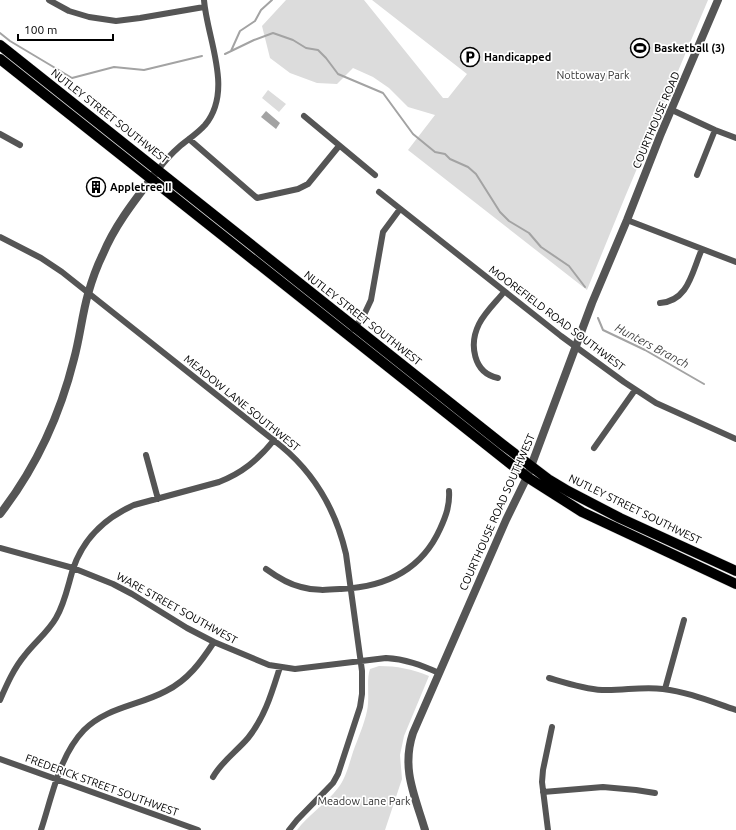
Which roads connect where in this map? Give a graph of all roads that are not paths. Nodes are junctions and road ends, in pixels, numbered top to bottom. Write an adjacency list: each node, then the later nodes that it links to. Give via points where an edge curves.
1 (49, 0): 4 (street, via 69,11 116,21)
2 (204, 0): 4 (street)
3 (718, 0): 7 (street, COURTHOUSE ROAD)
4 (204, 7): 12 (street, via 216,66 218,92 210,117)
5 (0, 45): 15 (main road, NUTLEY STREET SOUTHWEST)
6 (0, 59): 18 (main road, NUTLEY STREET SOUTHWEST)
7 (672, 110): 9 (street); 20 (street, COURTHOUSE ROAD)
8 (304, 116): 14 (street)
9 (715, 130): 11 (street); 16 (street)
10 (0, 134): 13 (street)
11 (736, 138)
12 (189, 139): 14 (street, via 257,198 298,189 308,184); 15 (street)
13 (20, 145)
14 (340, 146): 17 (street)
15 (158, 170): 18 (street); 29 (main road, NUTLEY STREET SOUTHWEST)
16 (697, 175)
17 (375, 176)
18 (151, 179): 26 (street, via 124,215 103,252); 30 (main road, NUTLEY STREET SOUTHWEST)
19 (379, 192): 21 (street, MOOREFIELD ROAD SOUTHWEST)
20 (634, 204): 22 (street, COURTHOUSE ROAD SOUTHWEST)
21 (400, 209): 27 (street, MOOREFIELD ROAD SOUTHWEST); 29 (street, via 383,232 371,300)
22 (627, 220): 24 (street); 31 (street, COURTHOUSE ROAD SOUTHWEST)
23 (0, 237): 26 (street, MEADOW LANE SOUTHWEST, via 41,258)
24 (702, 249): 25 (street); 28 (street, via 683,293 673,301)
25 (736, 262)
26 (88, 292): 35 (street, MEADOW LANE SOUTHWEST); 42 (street, via 74,359 55,418 34,463)
27 (504, 292): 31 (street, MOOREFIELD ROAD SOUTHWEST); 32 (street, via 482,319 475,333 474,342 478,365 487,374)
28 (660, 304)
29 (355, 327): 30 (street); 38 (main road, NUTLEY STREET SOUTHWEST)
30 (348, 335): 39 (main road, NUTLEY STREET SOUTHWEST)
31 (576, 348): 33 (street, MOOREFIELD ROAD SOUTHWEST); 38 (street, COURTHOUSE ROAD SOUTHWEST)
32 (498, 378)
33 (635, 390): 34 (street, MOOREFIELD ROAD SOUTHWEST, via 656,403); 36 (street)
34 (736, 439)
35 (274, 440): 41 (street, via 252,464 230,478); 48 (street, MEADOW LANE SOUTHWEST, via 308,472 330,506 342,537)
36 (594, 448)
37 (146, 456): 41 (street)
38 (531, 466): 39 (street, COURTHOUSE ROAD SOUTHWEST); 46 (main road, NUTLEY STREET SOUTHWEST, via 589,503)
39 (527, 478): 47 (main road, NUTLEY STREET SOUTHWEST, via 582,512); 53 (street, COURTHOUSE ROAD SOUTHWEST)
40 (449, 491): 48 (street, via 450,500 446,516 436,538 421,559 392,578 378,584)
41 (158, 499): 44 (street, via 123,510 103,524 82,549)
42 (0, 514)
43 (0, 548): 44 (street, WARE STREET SOUTHWEST)
44 (74, 568): 50 (street, WARE STREET SOUTHWEST, via 132,594); 56 (street, via 57,617 17,666)
45 (266, 569): 48 (street, via 300,587 321,590)
46 (736, 571)
47 (736, 584)
48 (351, 589): 51 (street, MEADOW LANE SOUTHWEST)
49 (684, 620): 55 (street)
50 (214, 642): 52 (street, WARE STREET SOUTHWEST); 61 (street, via 195,670 176,686 156,696 113,710 93,722 70,749)
51 (361, 661): 52 (street, WARE STREET SOUTHWEST, via 308,668); 53 (street, WARE STREET SOUTHWEST, via 396,659 416,663); 66 (street, MEADOW LANE SOUTHWEST, via 363,682 360,707 338,774 328,790)
52 (280, 668): 60 (street, via 270,700 257,726 241,746 221,764)
53 (439, 673): 67 (street, COURTHOUSE ROAD SOUTHWEST, via 413,733 408,754 409,776)
54 (548, 678): 55 (street, via 600,690)
55 (665, 689): 57 (street)
56 (0, 700)
57 (736, 710)
58 (552, 727): 62 (street, via 543,770)
59 (0, 759): 61 (street, FREDERICK STREET SOUTHWEST)
60 (213, 777)
61 (57, 779): 64 (street); 65 (street, FREDERICK STREET SOUTHWEST)
62 (543, 792): 63 (street, via 603,787); 68 (street)
63 (654, 793)
64 (41, 830)
65 (198, 830)
66 (290, 830)
67 (425, 830)
68 (548, 830)

